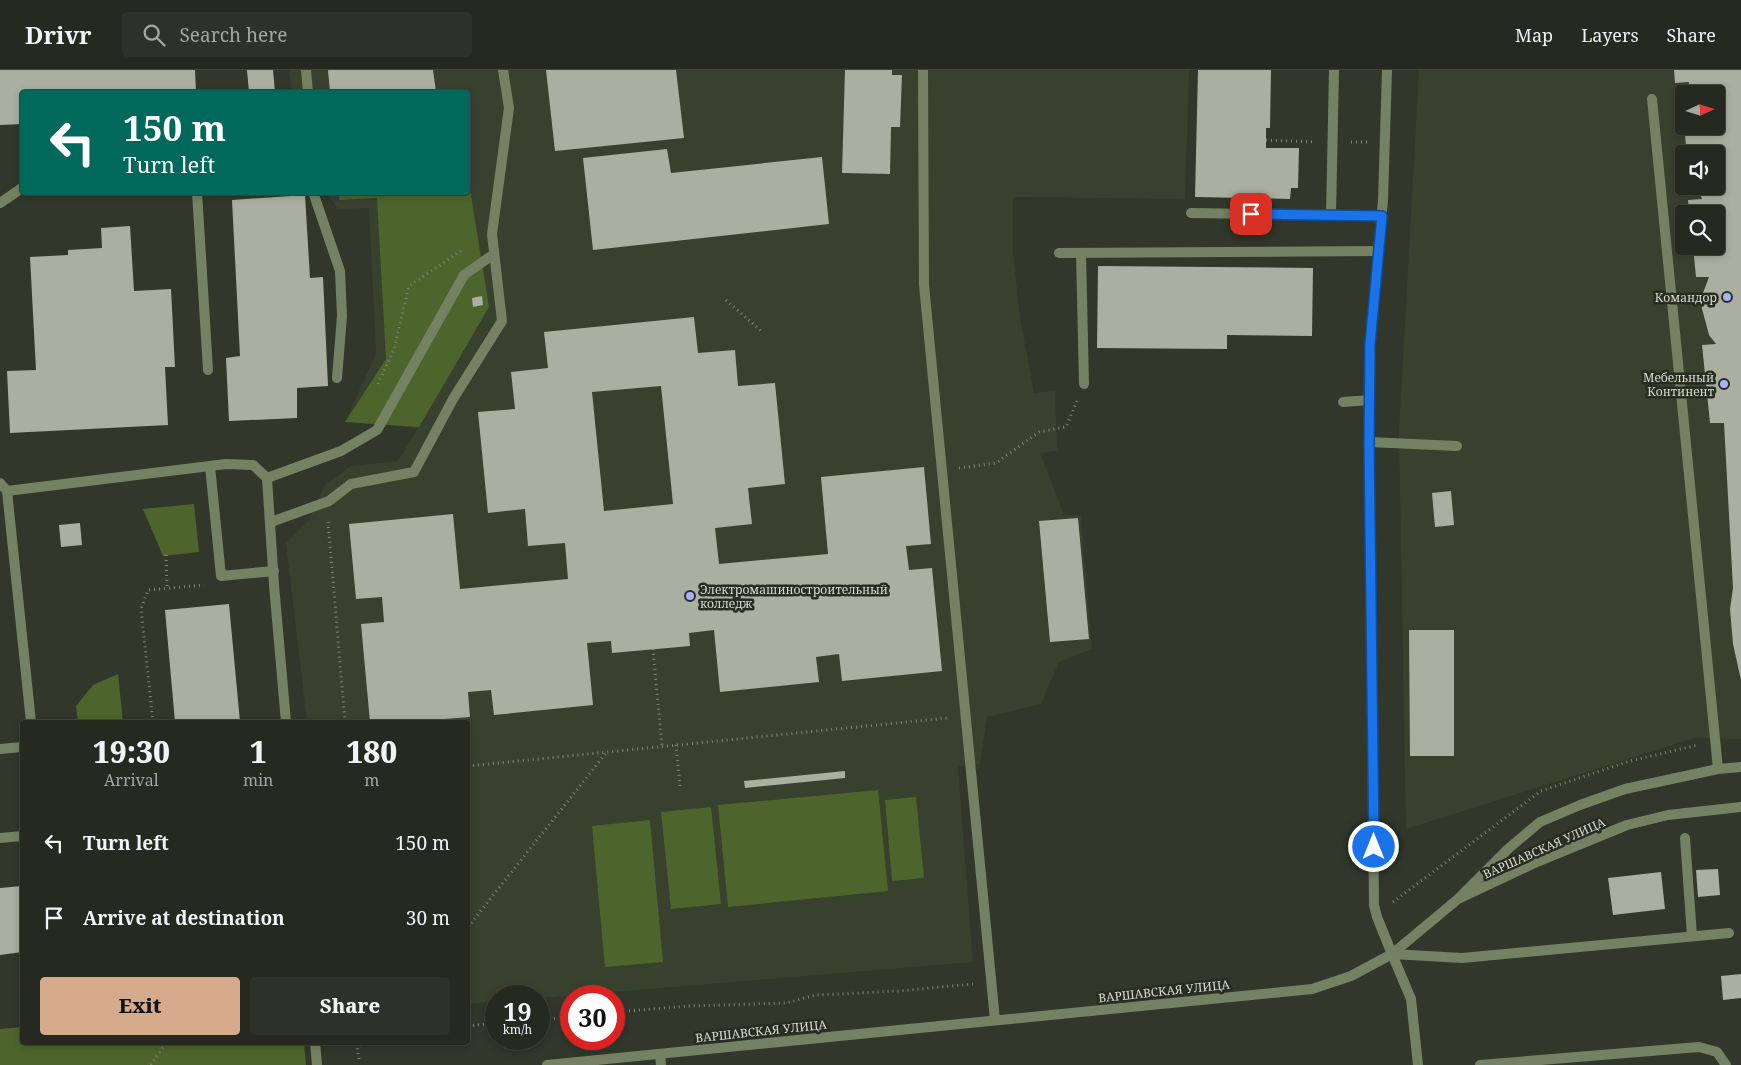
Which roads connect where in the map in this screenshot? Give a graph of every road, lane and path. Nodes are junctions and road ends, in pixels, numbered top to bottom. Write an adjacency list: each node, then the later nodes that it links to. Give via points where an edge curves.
1 (306, 70): 6 (street)
2 (503, 70): 22 (street, via 509,108 492,234)
3 (923, 70): 34 (street, via 924,285)
4 (1334, 70): 9 (street)
5 (1387, 70): 10 (street)
6 (308, 90)
7 (1652, 99): 56 (street)
8 (1266, 140): 9 (path)
9 (1332, 142): 10 (path); 16 (street)
10 (1385, 143): 17 (street)
11 (20, 189): 14 (street)
12 (197, 195): 25 (street)
13 (314, 195): 26 (street, via 340,271 342,316)
14 (0, 203)
15 (1191, 213): 16 (street)
16 (1331, 215): 17 (street)
17 (1382, 216): 19 (street)
18 (464, 250): 28 (path, via 409,286 394,349)
19 (1378, 251): 20 (street); 29 (street, via 1370,344)
20 (1081, 252): 21 (street); 27 (street)
21 (1059, 253)
22 (494, 254): 35 (street, via 464,274 377,430 341,451); 37 (street, via 502,322 453,399 414,472 351,484)
23 (726, 300): 24 (path)
24 (761, 331)
25 (208, 370)
26 (338, 378)
27 (1084, 384): 34 (path, via 1066,427 1039,432 996,463)
28 (375, 391)
29 (1370, 400): 30 (street); 31 (street)
30 (1343, 402)
31 (1369, 442): 32 (street); 66 (street, via 1374,905)
32 (1457, 446)
33 (210, 466): 35 (street, via 253,465); 36 (street); 40 (street, via 221,576)
34 (943, 470): 44 (street)
35 (267, 478): 38 (street)
36 (4, 487): 45 (street)
37 (326, 502): 38 (street); 48 (path)
38 (271, 522): 40 (street)
39 (166, 555): 42 (path)
40 (274, 571): 47 (street)
41 (210, 586): 42 (path)
42 (168, 587): 46 (path, via 148,590 141,609)
43 (653, 649): 51 (path)
44 (967, 716): 49 (path); 67 (street)
45 (31, 720)
46 (153, 720)
47 (286, 720)
48 (345, 720)
49 (676, 745): 51 (path); 57 (path)
50 (20, 747): 52 (street)
51 (662, 747): 53 (path)
52 (0, 749)
53 (606, 752): 54 (path); 63 (path)
54 (470, 766)
55 (1741, 767): 56 (street)
56 (1718, 769): 62 (street, via 1625,789 1540,822)
57 (680, 786)
58 (1741, 807): 62 (street, ВАРШАВСКАЯ УЛИЦА, via 1668,815 1627,825)
59 (20, 836): 60 (street)
60 (0, 838)
61 (1685, 838): 65 (street)
62 (1458, 899): 66 (street, ВАРШАВСКАЯ УЛИЦА)
63 (470, 924)
64 (1729, 933): 65 (street)
65 (1692, 936): 66 (street, via 1462,958)
66 (1392, 954): 69 (street, ВАРШАВСКАЯ УЛИЦА, via 1351,976 1312,989); 81 (street, via 1411,999)
67 (991, 982): 68 (path, via 899,992 815,996 787,1003); 69 (street)
68 (625, 1011)
69 (995, 1020): 75 (street, ВАРШАВСКАЯ УЛИЦА)
70 (485, 1024): 71 (path)
71 (470, 1026)
72 (165, 1045): 77 (path)
73 (315, 1045): 78 (street)
74 (360, 1045): 76 (path, via 357,1048)
75 (660, 1054): 79 (street, ВАРШАВСКАЯ УЛИЦА); 80 (street)
76 (359, 1059)
77 (151, 1065)
78 (317, 1065)
79 (547, 1065)
80 (661, 1065)
81 (1418, 1065)
82 (1480, 1065): 83 (street, via 1699,1047 1717,1052)
83 (1726, 1065)

